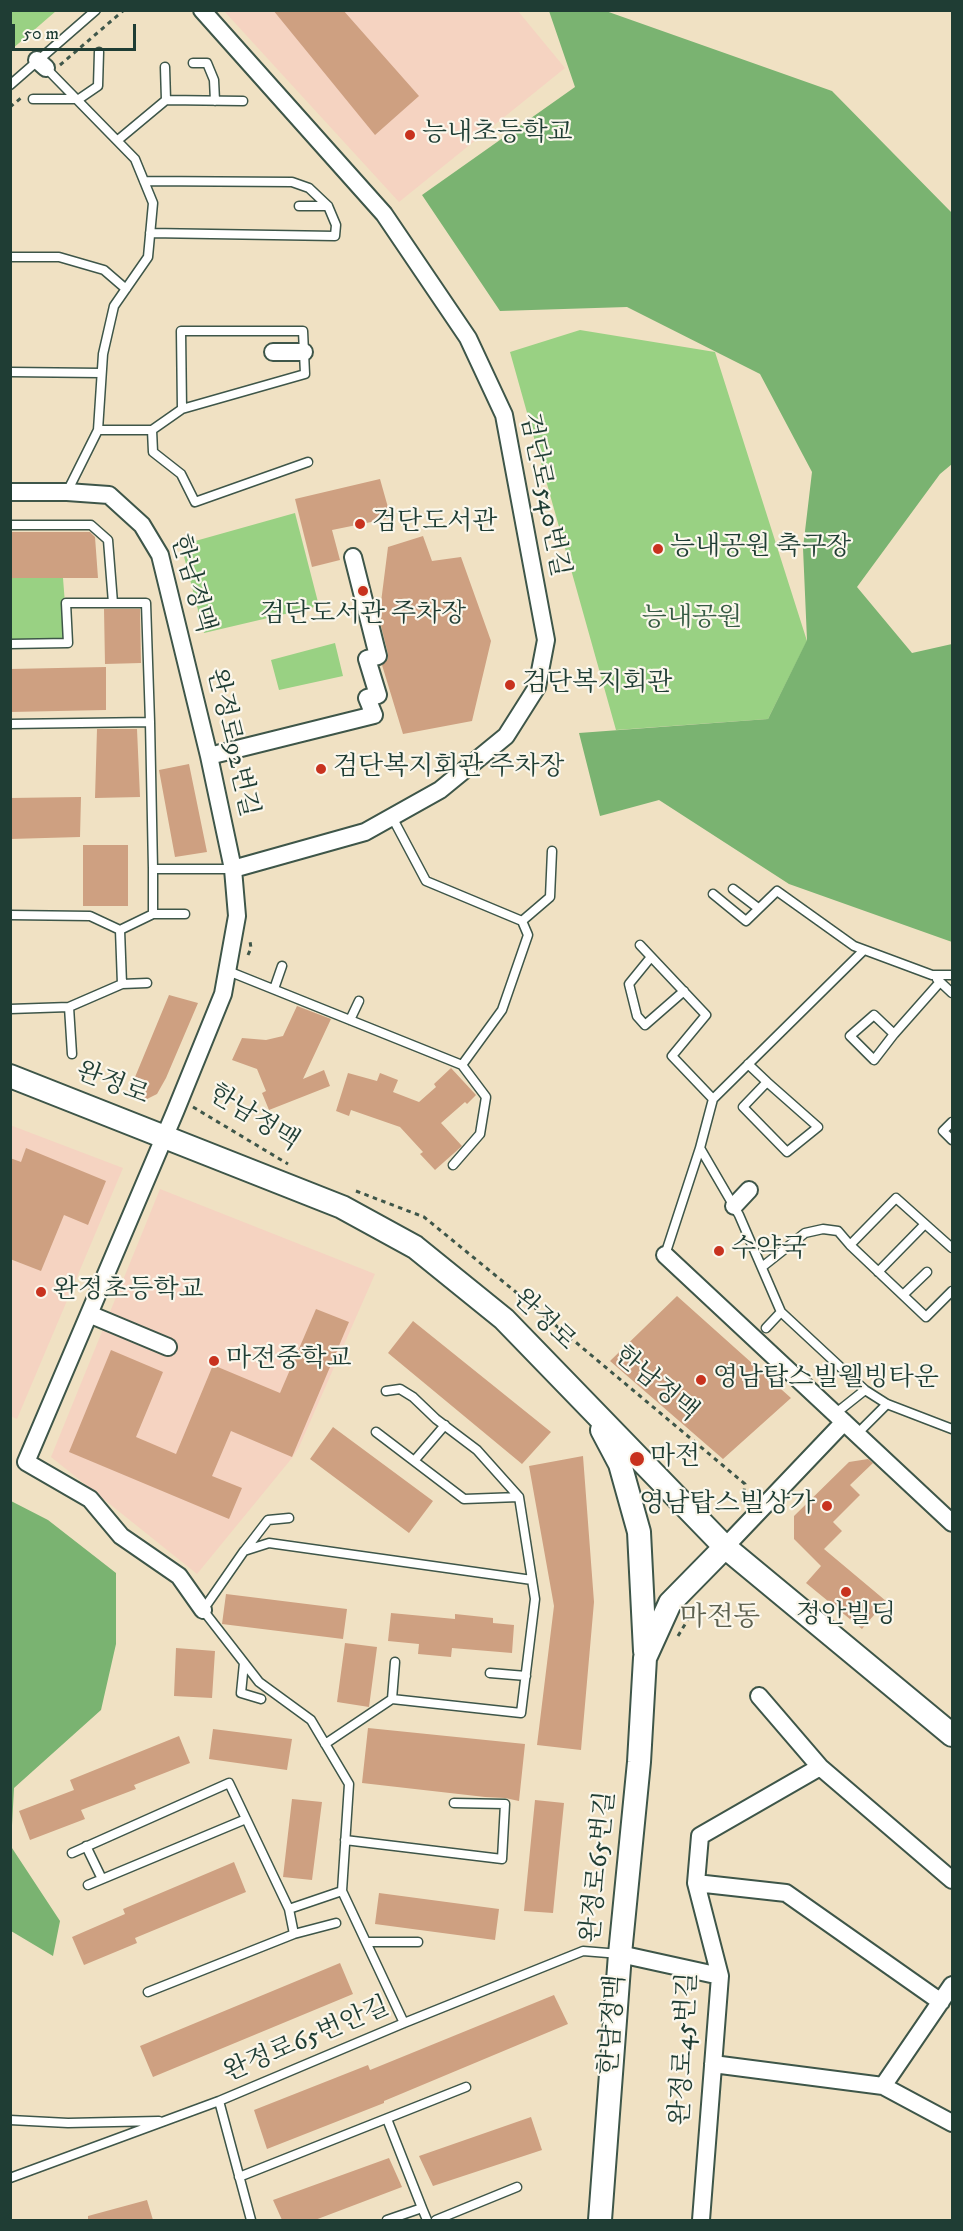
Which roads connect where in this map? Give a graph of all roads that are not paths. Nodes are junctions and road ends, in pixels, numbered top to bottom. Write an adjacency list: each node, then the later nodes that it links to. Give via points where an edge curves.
1 (96, 10): 5 (lane)
2 (202, 10): 37 (street, 검단로540번길, via 384,214 468,338 504,415 546,640 537,687 506,736 440,790)
3 (99, 52): 9 (lane, via 98,86)
4 (193, 63): 11 (lane, via 207,63 214,80)
5 (45, 67): 7 (lane); 9 (lane)
6 (165, 67): 10 (lane)
7 (10, 85)
8 (30, 96): 9 (lane)
9 (79, 99): 13 (lane)
10 (166, 100): 11 (lane); 13 (lane)
11 (215, 101): 12 (lane)
12 (243, 101)
13 (118, 140): 14 (lane, via 135,159)
14 (144, 181): 16 (lane, via 292,182 309,188); 17 (lane, via 153,203)
15 (299, 206): 16 (lane)
16 (328, 206): 17 (lane, via 336,225 335,236)
17 (150, 233): 19 (lane, via 148,257)
18 (10, 257): 19 (lane, via 59,257 104,270)
19 (126, 289): 23 (lane, via 114,306)
20 (273, 352): 21 (street)
21 (304, 352): 24 (lane, via 304,374); 24 (lane, via 303,331 181,331)
22 (10, 372): 23 (lane)
23 (101, 373): 25 (lane)
24 (182, 409): 26 (lane)
25 (98, 430): 26 (lane); 29 (lane)
26 (152, 430): 27 (lane, via 153,452 181,474 195,502)
27 (308, 462)
28 (10, 492): 29 (street, 완정로92번길)
29 (67, 492): 36 (street, 완정로92번길, via 109,495 142,525 160,555)
30 (10, 525): 32 (lane, via 91,525 108,540)
31 (353, 557): 36 (street, via 378,657 366,659 378,695 367,698 374,715)
32 (113, 603): 33 (lane, via 66,603 68,643); 34 (lane, via 146,603)
33 (10, 644)
34 (150, 722): 35 (lane); 39 (lane)
35 (10, 724)
36 (209, 756): 40 (street, 완정로92번길)
37 (392, 817): 40 (street, 검단로540번길, via 365,832); 47 (lane, via 426,881)
38 (552, 851): 47 (lane, via 550,897)
39 (153, 869): 40 (lane); 44 (lane)
40 (233, 869): 53 (street, 완정로92번길, via 237,916)
41 (733, 889): 43 (lane)
42 (712, 894): 43 (lane, via 746,921)
43 (758, 908): 50 (lane, via 777,891)
44 (153, 914): 45 (lane); 48 (lane)
45 (185, 914)
46 (10, 915): 48 (lane, via 90,916)
47 (522, 921): 69 (lane, via 528,935 502,1010)
48 (120, 930): 58 (lane)
49 (640, 945): 51 (lane)
50 (864, 950): 54 (lane); 68 (lane)
51 (651, 957): 60 (lane); 60 (lane, via 629,984 637,1016 645,1025)
52 (282, 966): 59 (lane)
53 (234, 973): 59 (lane); 74 (street, 완정로92번길, via 182,1108)
54 (932, 975): 55 (lane); 56 (lane)
55 (952, 975)
56 (940, 982): 61 (lane); 66 (lane)
57 (147, 983): 58 (lane)
58 (122, 984): 63 (lane)
59 (274, 989): 65 (lane)
60 (684, 991): 72 (lane, via 706,1014 672,1056)
61 (952, 993)
62 (359, 1001): 65 (lane)
63 (69, 1007): 64 (lane); 67 (lane)
64 (10, 1009)
65 (350, 1020): 69 (lane)
66 (894, 1034): 66 (lane, via 874,1014 850,1036 874,1060)
67 (72, 1054)
68 (748, 1064): 71 (lane); 72 (lane)
69 (462, 1065): 77 (lane, via 486,1097 480,1134)
70 (10, 1076): 74 (main road, 완정로)
71 (767, 1082): 71 (lane, via 743,1107 787,1152 818,1127)
72 (713, 1099): 76 (lane)
73 (952, 1122): 75 (lane, via 943,1131)
74 (165, 1136): 90 (street, 완정로92번길); 96 (main road, 완정로, via 342,1207 414,1247 504,1319)
75 (952, 1140)
76 (700, 1148): 79 (lane); 83 (lane)
77 (453, 1165)
78 (749, 1190): 79 (street)
79 (734, 1206): 84 (lane)
80 (925, 1224): 81 (lane, via 896,1198); 82 (lane); 85 (lane)
81 (850, 1245): 84 (lane, via 838,1231 805,1233); 85 (lane)
82 (952, 1248)
83 (665, 1255): 97 (street)
84 (762, 1267): 89 (lane)
85 (878, 1272): 88 (lane)
86 (927, 1272): 88 (lane)
87 (952, 1291): 88 (lane, via 926,1317)
88 (903, 1295)
89 (781, 1312): 91 (lane); 93 (lane)
90 (89, 1314): 92 (street); 109 (street, 완정로92번길, via 26,1462 90,1499 121,1536 179,1575)
91 (766, 1328)
92 (168, 1347)
93 (866, 1390): 95 (lane); 97 (lane)
94 (386, 1391): 98 (lane, via 400,1389)
95 (887, 1404): 99 (lane); 101 (lane)
96 (592, 1409): 106 (main road, 완정로); 110 (main road, via 620,1464 639,1532)
97 (840, 1417): 101 (street); 106 (street)
98 (445, 1425): 102 (lane); 103 (lane, via 477,1450)
99 (952, 1430)
100 (376, 1432): 102 (lane)
101 (857, 1434): 105 (street)
102 (414, 1461): 103 (lane, via 464,1499)
103 (519, 1497): 108 (lane)
104 (289, 1518): 107 (lane, via 268,1520)
105 (952, 1523)
106 (732, 1539): 110 (main road, 완정로65번길, via 670,1603); 118 (main road, 완정로)
107 (244, 1551): 108 (lane, via 269,1543); 109 (lane)
108 (532, 1580): 114 (lane, via 535,1599)
109 (203, 1610): 112 (lane)
110 (645, 1658): 136 (main road, 완정로65번길)
111 (394, 1662): 117 (lane)
112 (244, 1663): 116 (lane, via 241,1693); 119 (lane, via 259,1682 311,1720)
113 (490, 1673): 114 (lane)
114 (526, 1676): 117 (lane, via 521,1713)
115 (759, 1696): 120 (street)
116 (261, 1699)
117 (392, 1699): 119 (lane)
118 (952, 1735)
119 (325, 1744): 123 (lane, via 349,1784)
120 (820, 1767): 127 (street); 128 (street, 완정로45번길, via 700,1836)
121 (453, 1803): 123 (lane, via 505,1804 502,1859)
122 (246, 1819): 124 (lane, via 229,1784); 126 (lane); 131 (lane)
123 (345, 1840): 130 (lane)
124 (86, 1846): 125 (lane); 126 (lane)
125 (72, 1852)
126 (102, 1879): 129 (lane)
127 (952, 1880)
128 (696, 1882): 137 (street, 완정로45번길); 140 (street, via 786,1893)
129 (88, 1885)
130 (342, 1891): 131 (lane); 134 (lane)
131 (289, 1909): 133 (lane)
132 (336, 1923): 133 (lane)
133 (294, 1934): 139 (lane)
134 (366, 1941): 135 (lane); 141 (lane)
135 (418, 1942)
136 (621, 1954): 137 (street); 141 (lane, 완정로65번안길, via 583,1951); 158 (main road, 완정로65번길)
137 (720, 1976): 142 (street, 완정로45번길)
138 (952, 1985): 140 (street)
139 (148, 1992)
140 (941, 2002): 143 (street)
141 (404, 2023): 145 (lane, 완정로65번안길)
142 (713, 2064): 143 (street); 159 (street, 완정로45번길)
143 (884, 2086): 149 (street)
144 (466, 2087): 146 (lane)
145 (219, 2101): 148 (lane, 완정로65번안길); 150 (lane)
146 (387, 2119): 150 (lane); 153 (lane)
147 (10, 2120): 148 (lane)
148 (166, 2121): 151 (lane, 완정로65번안길)
149 (952, 2123)
150 (239, 2177): 154 (lane)
151 (10, 2178)
152 (517, 2187): 157 (lane)
153 (422, 2208): 155 (lane); 156 (lane)
154 (251, 2220)
155 (387, 2220)
156 (427, 2220)
157 (436, 2220)
158 (600, 2220)
159 (701, 2220)

